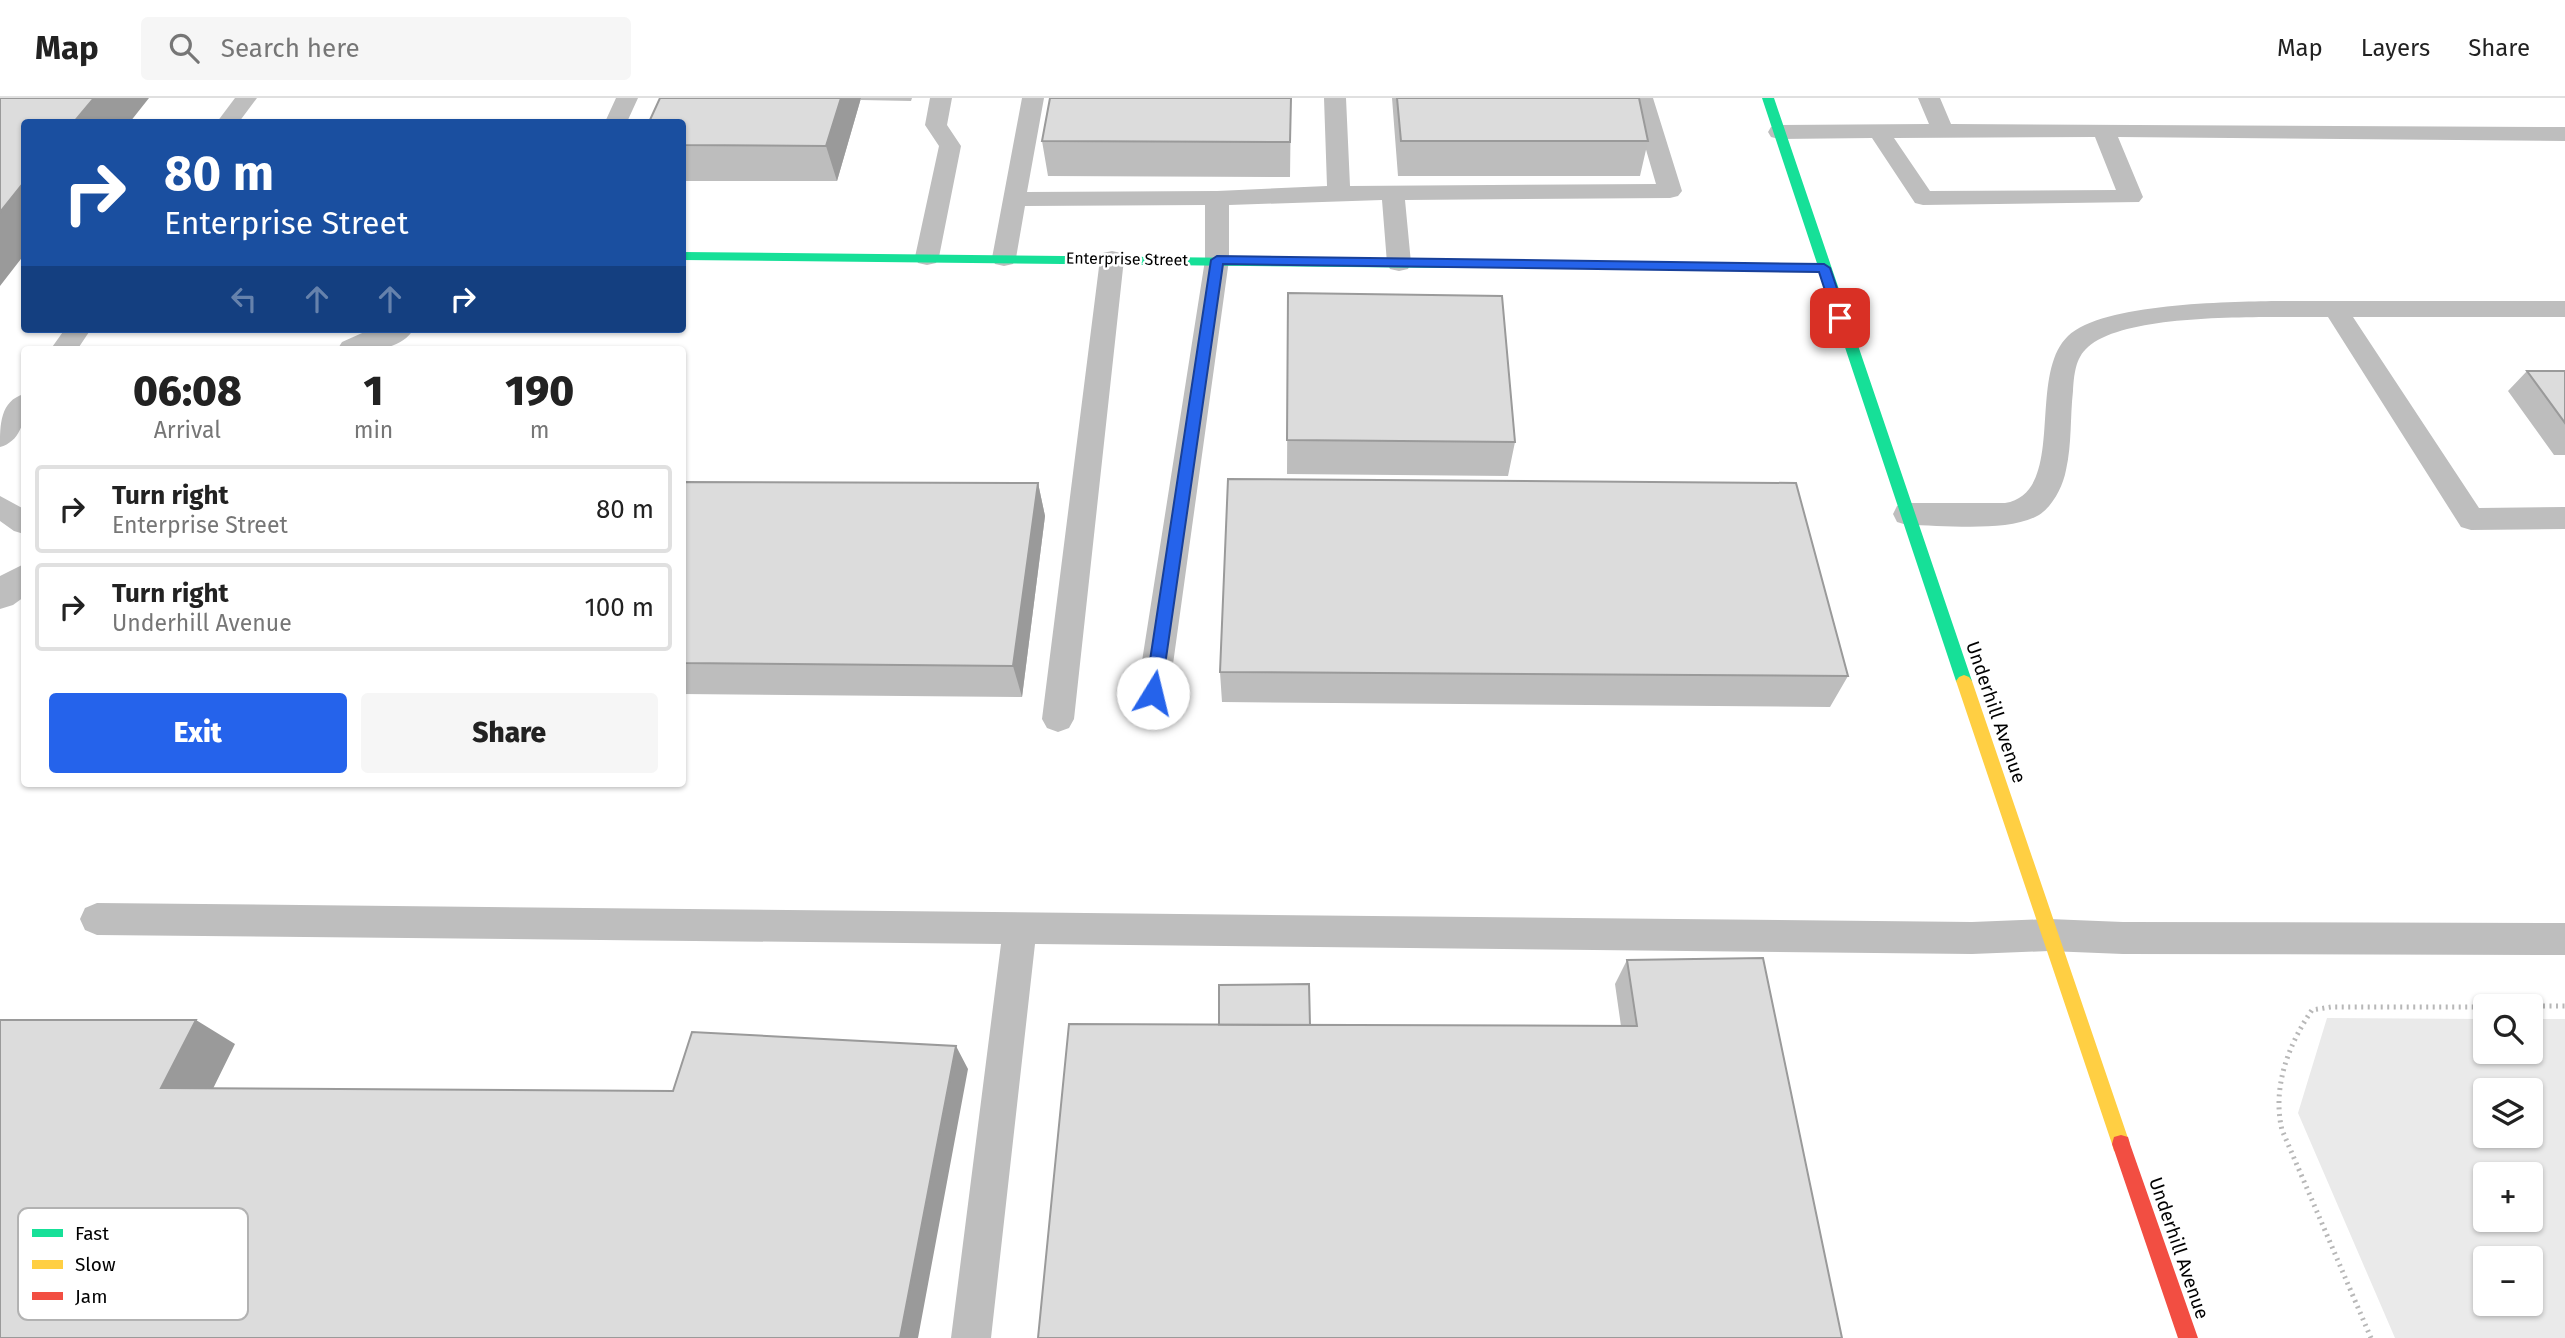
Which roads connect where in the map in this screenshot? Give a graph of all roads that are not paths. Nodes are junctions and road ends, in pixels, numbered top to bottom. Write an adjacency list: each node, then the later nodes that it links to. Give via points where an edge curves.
1 (246, 98): 9 (lane)
2 (627, 98): 10 (lane)
3 (942, 98): 21 (lane, via 936,125 950,146)
4 (1033, 98): 19 (lane)
5 (1335, 98): 17 (lane)
6 (1642, 98): 16 (lane, via 1670,191)
7 (1768, 98): 14 (street, Underhill Avenue)
8 (1929, 98): 12 (lane)
9 (230, 119)
10 (617, 119)
11 (1878, 131): 12 (lane); 13 (lane, via 1923,198 2131,197); 14 (lane)
12 (1943, 131): 13 (lane)
13 (2104, 131): 15 (lane)
14 (1779, 132): 26 (street, Underhill Avenue)
15 (2565, 134)
16 (1393, 192): 17 (lane); 25 (lane)
17 (1339, 193): 18 (lane)
18 (1217, 198): 19 (lane); 24 (lane)
19 (1014, 199): 22 (lane)
20 (686, 256): 21 (street, Enterprise Street)
21 (927, 257): 22 (street, Enterprise Street)
22 (1004, 258): 23 (street, Enterprise Street)
23 (1112, 259): 24 (street, Enterprise Street); 40 (lane)
24 (1217, 260): 25 (street, Enterprise Street); 39 (lane)
25 (1399, 263): 26 (street, Enterprise Street)
26 (1824, 268): 34 (street, Underhill Avenue)
27 (2335, 309): 28 (lane); 34 (lane, via 2224,310 2100,327 2076,341 2064,360 2052,472 2044,492 2028,508 1992,514); 35 (lane, via 2472,519)
28 (2565, 309)
29 (389, 333): 30 (street)
30 (362, 346)
31 (21, 407): 32 (lane)
32 (0, 437)
33 (0, 507): 36 (lane)
34 (1907, 514): 43 (street, Underhill Avenue)
35 (2565, 518)
36 (21, 521)
37 (21, 580): 38 (street)
38 (0, 595)
39 (1153, 693)
40 (1058, 719)
41 (97, 919): 42 (lane)
42 (1020, 927): 43 (lane, via 1972,938); 45 (lane)
43 (2049, 935): 44 (lane); 46 (street, Underhill Avenue)
44 (2565, 939)
45 (971, 1338)
46 (2188, 1338)

